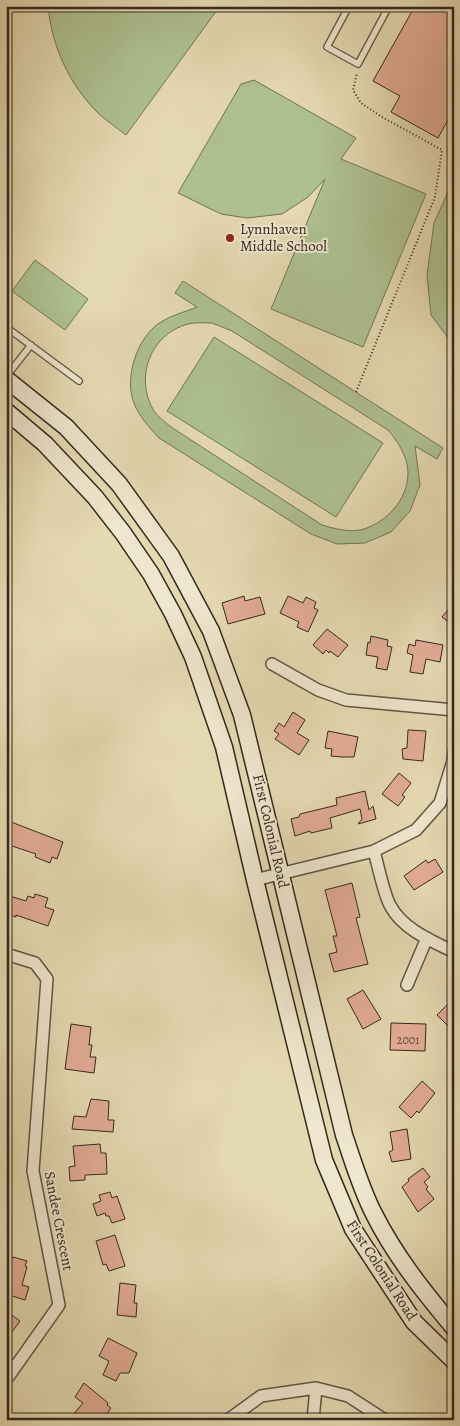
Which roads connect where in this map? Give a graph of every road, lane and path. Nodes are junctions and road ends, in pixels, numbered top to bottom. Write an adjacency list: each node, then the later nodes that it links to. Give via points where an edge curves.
1 (349, 6): 3 (lane, via 327,47)
2 (389, 6): 3 (lane)
3 (358, 64): 8 (path, via 353,90 360,104 442,150 435,196)
4 (6, 327): 5 (lane)
5 (31, 345): 6 (lane); 7 (lane)
6 (6, 378): 14 (main road, First Colonial Road, via 66,427 113,477 171,556 211,631 242,716)
7 (79, 381)
8 (356, 392)
9 (6, 411): 15 (main road, First Colonial Road, via 45,444 95,497 123,533 174,614 193,657 224,747)
10 (272, 664): 11 (street, via 318,690 346,700)
11 (454, 710)
12 (454, 752): 13 (street, via 440,803 416,830)
13 (374, 851): 14 (street); 16 (street, via 390,906 402,922)
14 (281, 874): 15 (street); 20 (main road, First Colonial Road, via 344,1135 361,1185 374,1215 414,1280)
15 (255, 880): 21 (main road, First Colonial Road, via 324,1160 352,1229 414,1322)
16 (427, 938): 17 (street); 19 (street)
17 (454, 952)
18 (6, 954): 22 (street, Sandee Crescent, via 35,964 48,979 33,1172 60,1305)
19 (406, 985)
20 (454, 1328)
21 (454, 1361)
22 (6, 1380)
23 (316, 1388): 24 (street, via 348,1396); 25 (street, via 260,1396); 26 (street)
24 (382, 1419)
25 (228, 1420)
26 (313, 1420)

